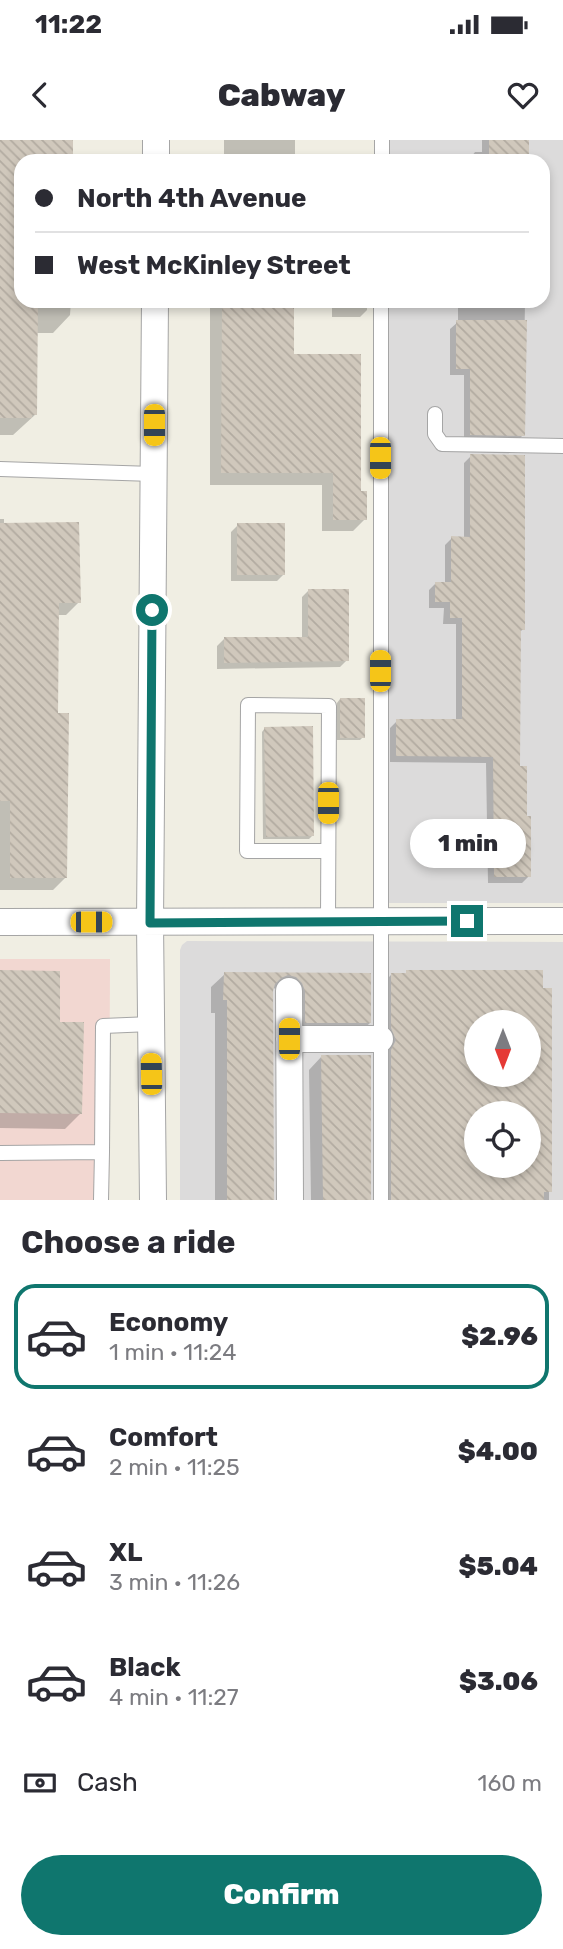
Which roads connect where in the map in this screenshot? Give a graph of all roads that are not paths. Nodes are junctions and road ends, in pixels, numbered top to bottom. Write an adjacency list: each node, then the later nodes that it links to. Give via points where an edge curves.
1 (155, 308): 6 (street)
2 (381, 308): 9 (lane)
3 (435, 414): 4 (lane, via 435,434 442,444)
4 (563, 446)
5 (0, 469): 6 (lane)
6 (153, 474): 12 (street)
7 (328, 851): 7 (lane, via 329,706 248,705 247,851); 11 (lane)
8 (563, 920): 9 (street)
9 (380, 921): 11 (street); 16 (lane)
10 (0, 922): 12 (street)
11 (328, 922): 12 (street)
12 (150, 923): 14 (street)
13 (289, 991): 15 (street)
14 (151, 1024): 17 (lane, via 103,1026); 20 (street)
15 (289, 1039): 16 (street); 21 (street)
16 (380, 1039): 22 (lane)
17 (102, 1152): 18 (lane); 19 (lane)
18 (0, 1153)
19 (101, 1200)
20 (153, 1200)
21 (290, 1200)
22 (381, 1200)

